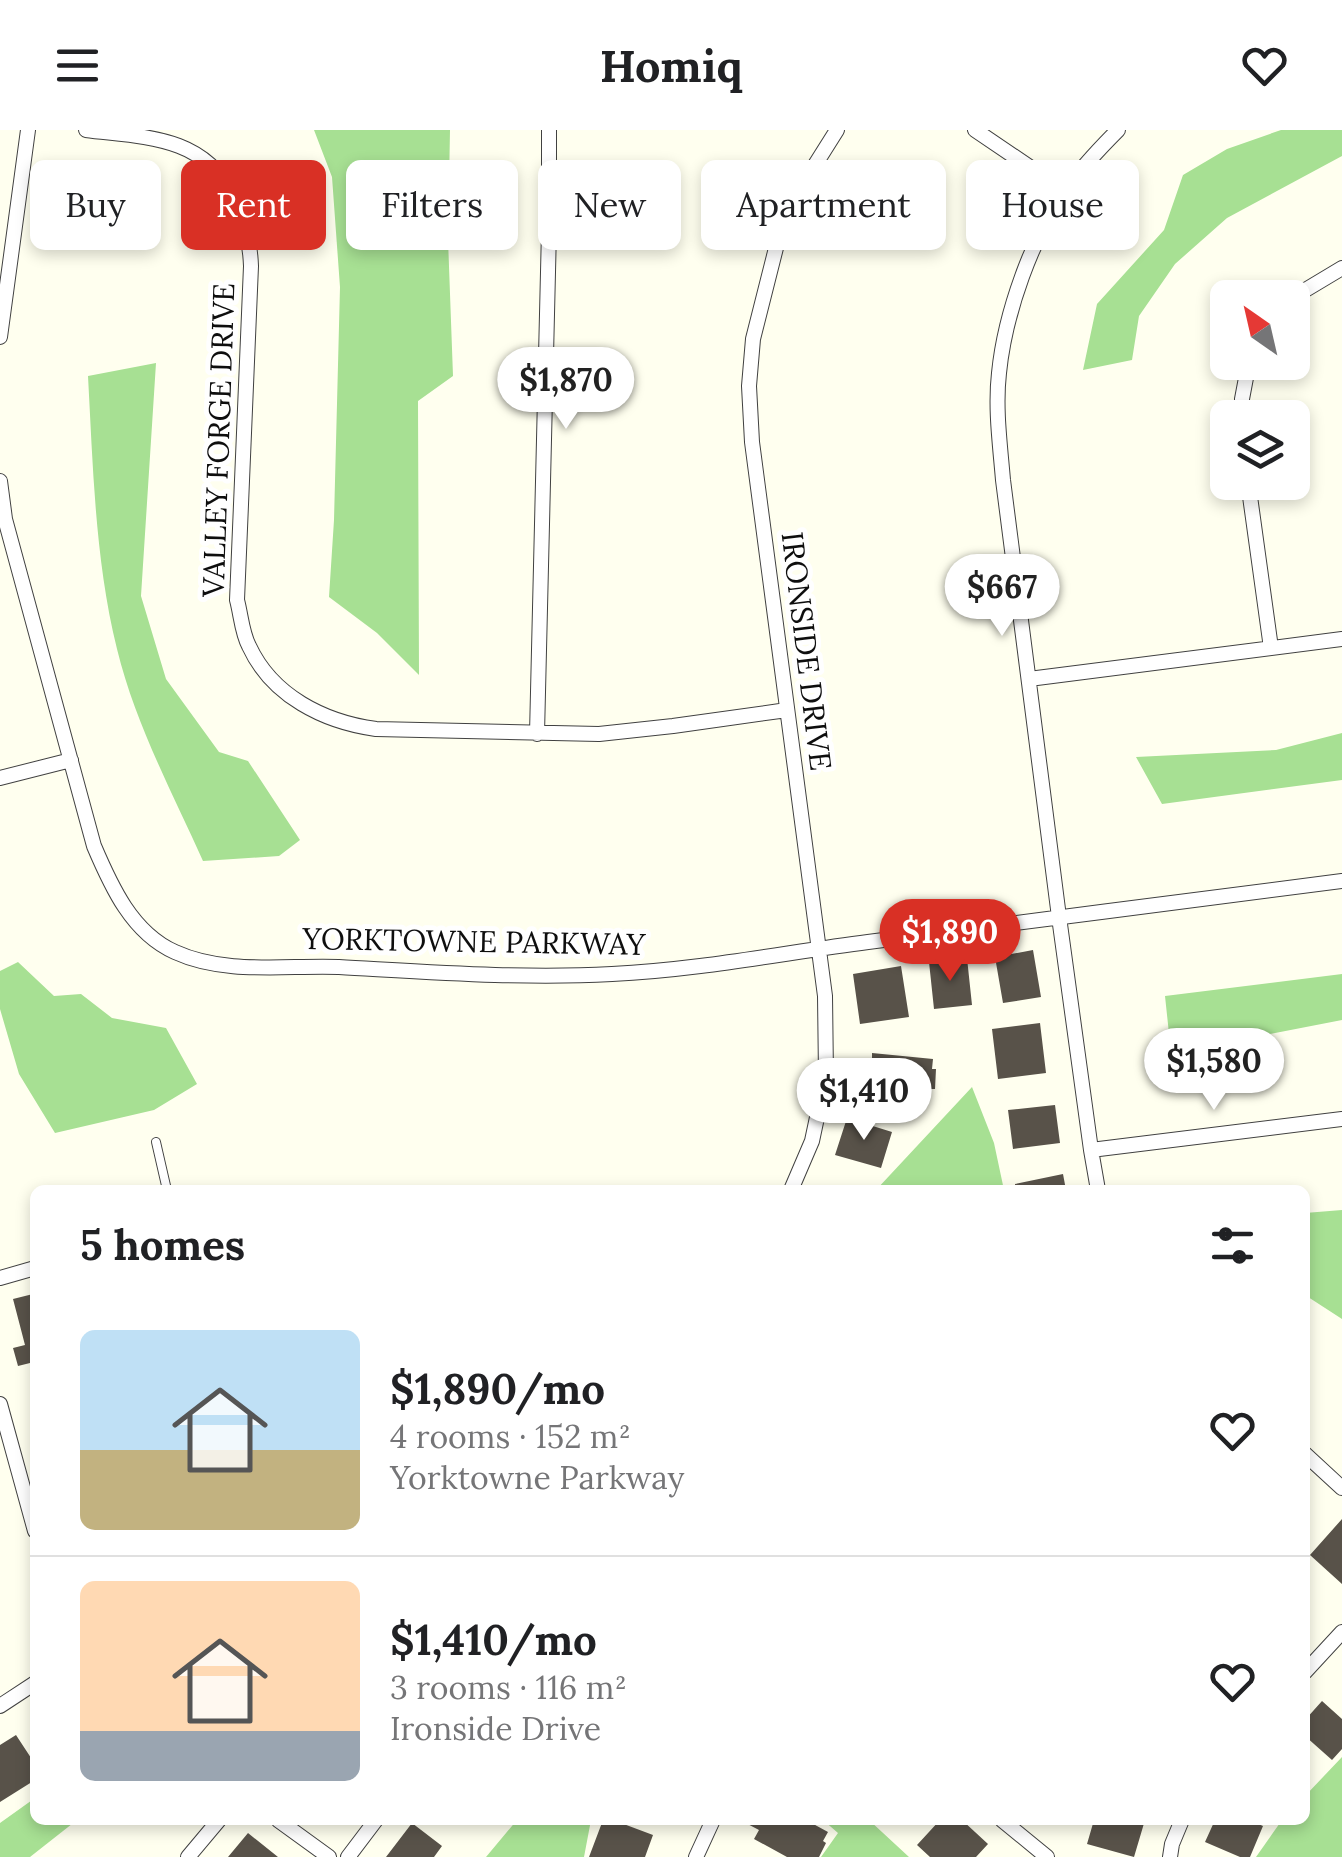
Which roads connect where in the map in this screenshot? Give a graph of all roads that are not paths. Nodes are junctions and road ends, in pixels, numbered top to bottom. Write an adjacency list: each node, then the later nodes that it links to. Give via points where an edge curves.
1 (28, 130): 12 (street)
2 (86, 130): 19 (street, VALLEY FORGE DRIVE, via 181,147 219,174 244,218 250,266 237,600 248,644 276,685 349,726)
3 (549, 130): 19 (street)
4 (837, 130): 18 (street, IRONSIDE DRIVE, via 782,228 753,339 752,442)
5 (975, 130): 7 (street)
6 (1118, 130): 8 (street)
7 (1019, 160)
8 (1089, 160)
9 (1034, 250): 17 (street, via 1009,317 998,411)
10 (1342, 268): 11 (street)
11 (1310, 287)
12 (0, 338)
13 (0, 481): 20 (street, YORKTOWNE PARKWAY)
14 (1250, 500): 16 (street)
15 (1342, 639): 16 (street)
16 (1271, 648): 17 (street)
17 (1028, 679): 23 (street)
18 (787, 710): 19 (street, VALLEY FORGE DRIVE, via 599,734); 24 (street, IRONSIDE DRIVE)
19 (537, 734)
20 (71, 760): 21 (street); 24 (street, YORKTOWNE PARKWAY, via 94,846 126,910 157,942 203,962 610,974)
21 (0, 778)
22 (1342, 881): 23 (street, YORKTOWNE PARKWAY)
23 (1058, 917): 24 (street, YORKTOWNE PARKWAY); 27 (street)
24 (818, 948): 29 (street, IRONSIDE DRIVE, via 826,1076 812,1141)
25 (1342, 1119): 27 (street)
26 (156, 1142): 28 (lane)
27 (1091, 1150): 30 (street)
28 (166, 1185)
29 (793, 1185)
30 (1097, 1185)
31 (30, 1269): 32 (street)
32 (0, 1278)
33 (0, 1404): 36 (street)
34 (1310, 1459): 35 (street)
35 (1342, 1488)
36 (30, 1513)
37 (1342, 1632): 38 (street)
38 (1310, 1667)
39 (30, 1686): 40 (street)
40 (0, 1706)
41 (215, 1825): 47 (street)
42 (285, 1825): 48 (street)
43 (372, 1825): 49 (street)
44 (711, 1825): 50 (street)
45 (1008, 1825): 51 (street)
46 (1180, 1825): 52 (street)
47 (188, 1857)
48 (329, 1857)
49 (348, 1857)
50 (696, 1857)
51 (1047, 1857)
52 (1170, 1857)

